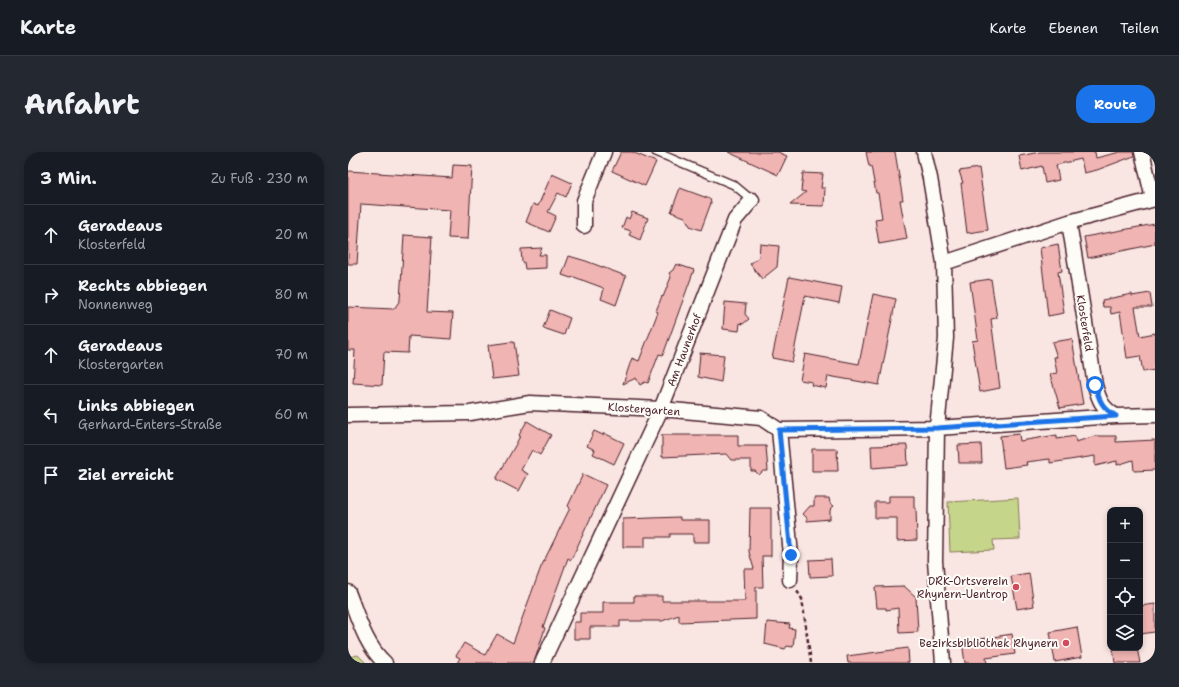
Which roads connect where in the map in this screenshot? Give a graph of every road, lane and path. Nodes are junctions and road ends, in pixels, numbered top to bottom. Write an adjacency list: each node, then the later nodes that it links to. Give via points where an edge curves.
1 (604, 152): 8 (street, via 584,201)
2 (656, 152): 6 (lane, Am Haunerhof, via 734,185)
3 (924, 152): 9 (street)
4 (1142, 152): 5 (street)
5 (1154, 199): 7 (street)
6 (752, 200): 10 (street, Am Haunerhof, via 735,220)
7 (1070, 222): 9 (street); 13 (street, Klosterfeld, via 1097,395 1105,410)
8 (584, 226)
9 (944, 263): 14 (street, via 946,338)
10 (661, 409): 11 (street, Klostergarten, via 530,403 470,414); 15 (street, Klostergarten, via 761,418); 19 (street, Am Haunerhof)
11 (348, 415)
12 (1155, 415): 13 (street)
13 (1116, 416): 14 (street)
14 (937, 428): 15 (street); 21 (street, via 935,561)
15 (779, 430): 16 (street, via 791,555)
16 (790, 580): 20 (path, via 802,599)
17 (348, 592): 18 (street, via 366,637 377,656)
18 (385, 663)
19 (542, 663)
20 (811, 663)
21 (943, 663)

